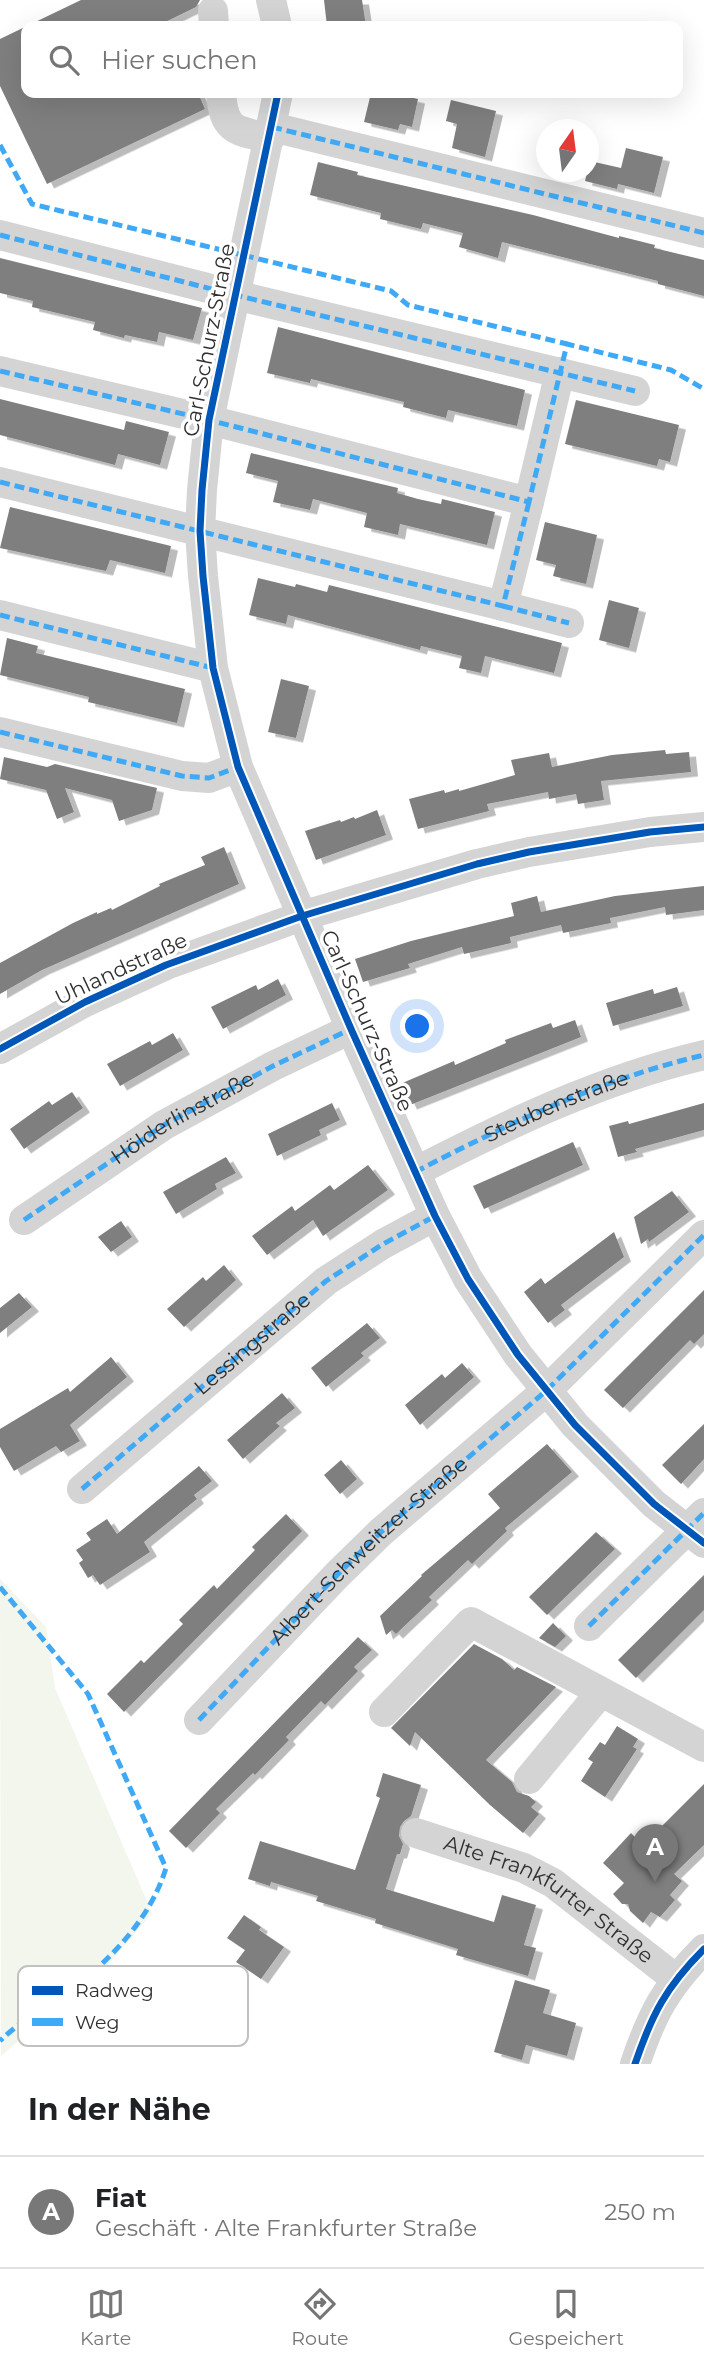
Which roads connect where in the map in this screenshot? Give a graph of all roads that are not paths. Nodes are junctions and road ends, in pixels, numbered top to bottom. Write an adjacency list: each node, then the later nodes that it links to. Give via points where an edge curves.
1 (271, 0): 2 (street)
2 (276, 21)
3 (221, 98): 5 (street, via 223,115 237,132)
4 (277, 98): 5 (street, Carl-Schurz-Straße)
5 (271, 133): 6 (street); 8 (street, Carl-Schurz-Straße)
6 (704, 233)
7 (0, 236): 8 (street)
8 (235, 295): 10 (street); 12 (street, Carl-Schurz-Straße)
9 (0, 371): 12 (street)
10 (560, 372): 11 (street); 14 (street)
11 (635, 391)
12 (209, 420): 14 (street); 15 (street, Carl-Schurz-Straße)
13 (0, 482): 15 (street)
14 (529, 502): 16 (street)
15 (200, 531): 16 (street); 19 (street, Carl-Schurz-Straße)
16 (503, 606): 18 (street)
17 (0, 615): 19 (street)
18 (569, 623)
19 (213, 668): 21 (street, Carl-Schurz-Straße)
20 (0, 732): 21 (street, via 182,776 209,779)
21 (238, 767): 23 (street, Carl-Schurz-Straße)
22 (704, 827): 23 (street, Uhlandstraße, via 516,855)
23 (302, 916): 24 (street, Carl-Schurz-Straße); 25 (street, Uhlandstraße, via 166,965 85,1002)
24 (351, 1029): 27 (street, Carl-Schurz-Straße); 29 (street, Hölderlinstraße, via 164,1125)
25 (0, 1049)
26 (704, 1055): 27 (street, Steubenstraße, via 614,1080 509,1123)
27 (415, 1172): 28 (street, Carl-Schurz-Straße)
28 (435, 1216): 31 (street, Carl-Schurz-Straße, via 468,1279); 32 (street, Lessingstraße, via 326,1281)
29 (24, 1220)
30 (704, 1235): 31 (street, Albert-Schweitzer-Straße)
31 (546, 1391): 33 (street, Carl-Schurz-Straße, via 623,1475); 37 (street, Albert-Schweitzer-Straße, via 381,1532)
32 (82, 1489)
33 (698, 1529): 34 (street, Carl-Schurz-Straße)
34 (589, 1626)
35 (601, 1692): 36 (street, via 471,1622); 38 (street); 39 (street)
36 (384, 1712)
37 (199, 1720)
38 (704, 1747)
39 (529, 1779)
40 (416, 1833): 42 (street, Alte Frankfurter Straße, via 524,1868 553,1883)
41 (704, 1950): 42 (street, Alte Frankfurter Straße)
42 (676, 1979): 43 (street, Alte Frankfurter Straße, via 653,2015)
43 (635, 2064)

